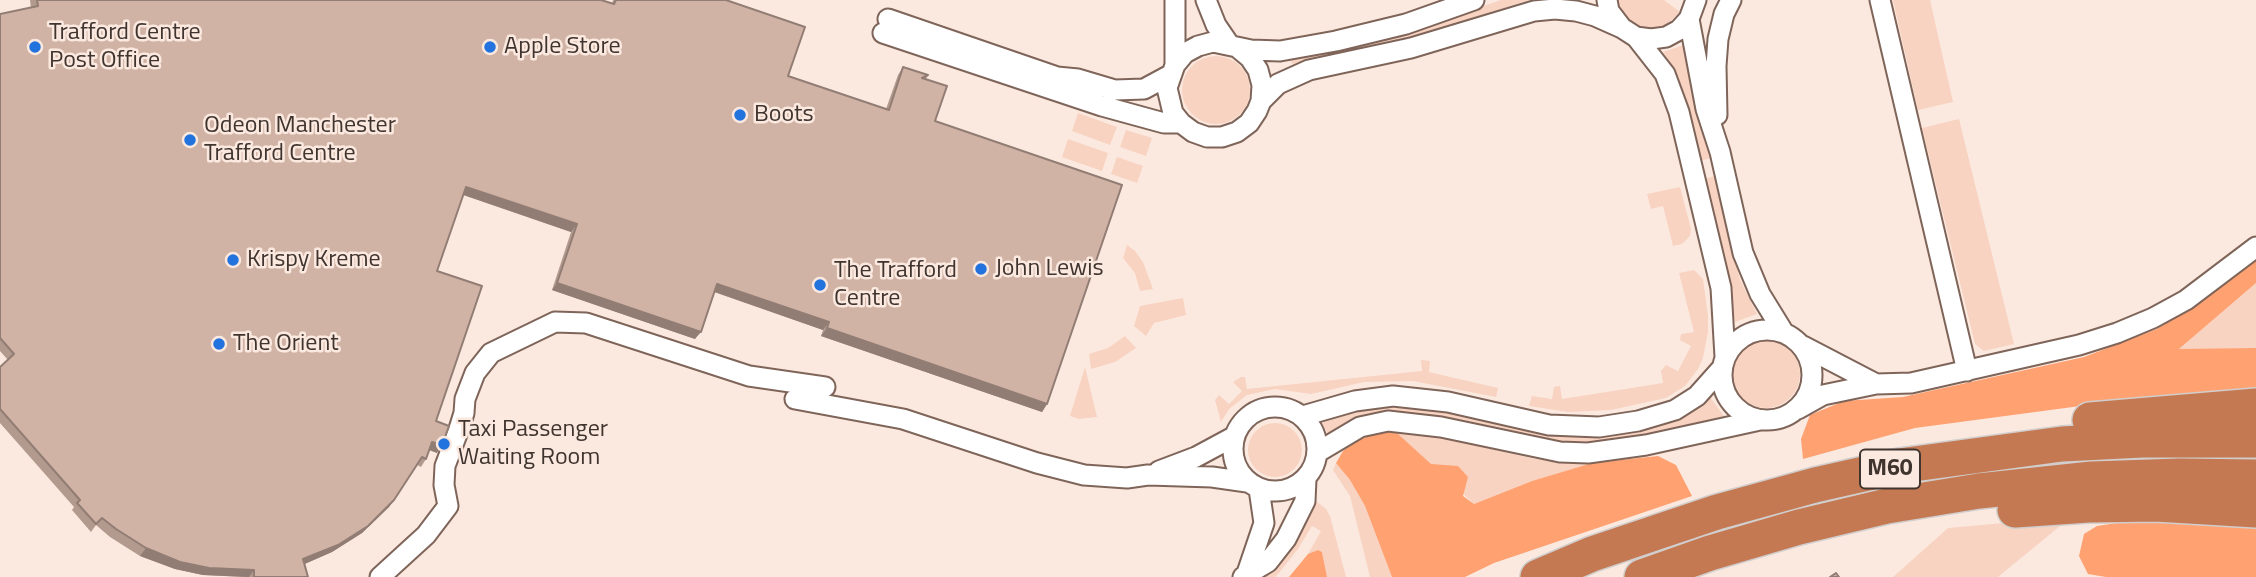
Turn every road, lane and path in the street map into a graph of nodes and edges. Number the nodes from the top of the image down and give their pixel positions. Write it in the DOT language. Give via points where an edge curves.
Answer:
graph roads {
  1 [pos="1175,0"];
  2 [pos="1206,0"];
  3 [pos="1474,0"];
  4 [pos="1607,0"];
  5 [pos="1696,0"];
  6 [pos="1731,0"];
  7 [pos="1880,0"];
  8 [pos="1689,19"];
  9 [pos="1629,32"];
  10 [pos="1233,46"];
  11 [pos="1172,70"];
  12 [pos="1261,101"];
  13 [pos="1181,123"];
  14 [pos="1720,152"];
  15 [pos="2256,247"];
  16 [pos="1784,333"];
  17 [pos="1802,346"];
  18 [pos="1724,362"];
  19 [pos="1967,371"];
  20 [pos="1876,384"];
  21 [pos="825,387"];
  22 [pos="795,398"];
  23 [pos="2256,406"];
  24 [pos="1798,409"];
  25 [pos="1303,416"];
  26 [pos="1760,420"];
  27 [pos="1235,436"];
  28 [pos="2256,440"];
  29 [pos="1318,452"];
  30 [pos="1148,475"];
  31 [pos="2256,477"];
  32 [pos="1306,479"];
  33 [pos="1253,485"];
  34 [pos="1815,485"];
  35 [pos="2256,510"];
  36 [pos="1710,553"];
  37 [pos="1245,575"];
  38 [pos="380,577"];
  39 [pos="1538,577"];
  40 [pos="1642,577"];
  1 -- 11 [label="street"];
  2 -- 10 [label="street" via="1216,25"];
  3 -- 10 [label="street" via="1406,24 1335,41 1280,51"];
  4 -- 9 [label="street" via="1609,11"];
  5 -- 8 [label="street"];
  6 -- 14 [label="street" via="1718,39 1716,66"];
  7 -- 19 [label="street"];
  8 -- 9 [label="street" via="1665,37 1651,39"];
  8 -- 14 [label="street" via="1706,109"];
  9 -- 12 [label="street" via="1576,11 1534,11 1411,48 1309,70 1278,84"];
  9 -- 18 [label="street" via="1665,74 1679,113 1721,288"];
  10 -- 11 [label="street" via="1213,42 1198,46 1185,53"];
  10 -- 12 [label="street" via="1250,58 1258,71"];
  11 -- 13 [label="street" via="1168,101"];
  11 -- 13 [label="street" via="1144,89 1115,90 885,26 1102,106 1164,123"];
  12 -- 13 [label="street" via="1249,123 1222,137 1207,137"];
  14 -- 16 [label="street" via="1750,274"];
  15 -- 19 [label="street" via="2186,300 2153,318 2079,345"];
  16 -- 17 [label="street"];
  16 -- 18 [label="street" via="1757,330 1738,340"];
  17 -- 20 [label="street"];
  17 -- 24 [label="street" via="1813,372 1807,398"];
  18 -- 25 [label="street" via="1703,391 1675,410 1600,427 1549,425 1448,402 1393,396"];
  18 -- 26 [label="street" via="1722,382 1730,402 1746,416"];
  19 -- 20 [label="street" via="1911,383"];
  20 -- 24 [label="street" via="1823,395"];
  21 -- 38 [label="street" via="748,376 586,323 555,323 491,353 475,373 445,466 448,506 426,535"];
  22 -- 30 [label="street" via="903,419 1075,473 1118,478"];
  23 -- 34 [label="highway, M60" via="2006,432 1949,444"];
  24 -- 26 [label="street" via="1773,421"];
  25 -- 27 [label="street" via="1277,406 1264,408 1251,414"];
  25 -- 29 [label="street" via="1317,438"];
  26 -- 29 [label="street" via="1588,453 1560,452 1415,423 1375,422 1350,431"];
  27 -- 30 [label="street"];
  27 -- 33 [label="street" via="1234,460"];
  28 -- 34 [label="highway, M60" via="2063,444 1899,467"];
  29 -- 32 [label="street"];
  30 -- 33 [label="street" via="1212,477"];
  31 -- 36 [label="highway, M60" via="2092,479 1979,491 1887,506"];
  32 -- 33 [label="street" via="1284,491"];
  32 -- 37 [label="street" via="1305,501 1286,539 1268,562"];
  33 -- 37 [label="street" via="1264,523"];
  34 -- 39 [label="highway, M60" via="1717,512"];
  35 -- 36 [label="highway, M60" via="2156,504 2024,509 1904,522 1780,546"];
  36 -- 40 [label="highway, M60"];
}
